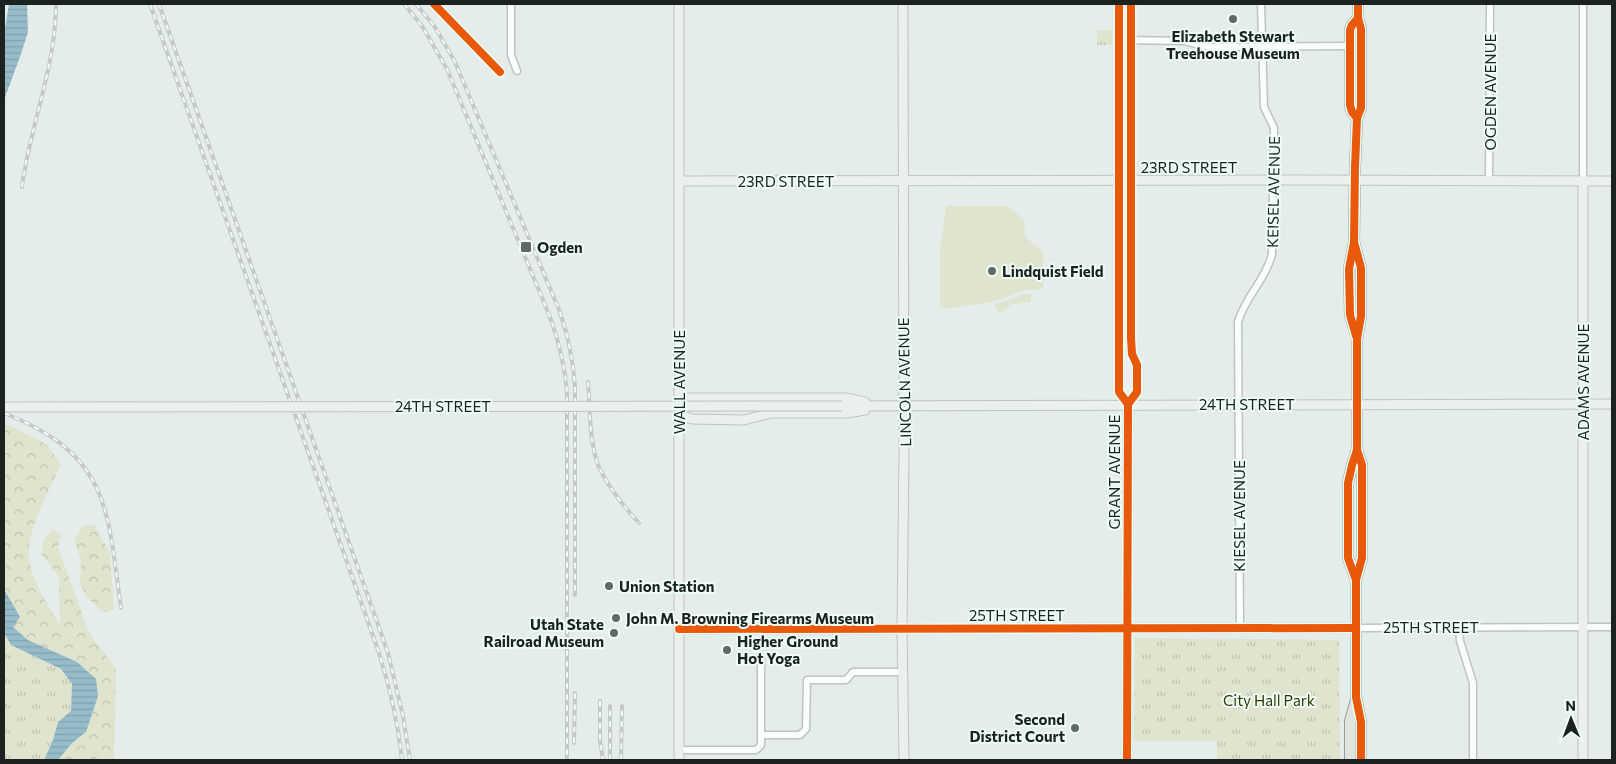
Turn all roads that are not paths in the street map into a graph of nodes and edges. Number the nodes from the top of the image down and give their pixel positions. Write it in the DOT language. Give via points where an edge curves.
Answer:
graph roads {
  1 [pos="511,4"];
  2 [pos="679,4"];
  3 [pos="903,4"];
  4 [pos="1126,4"];
  5 [pos="1261,4"];
  6 [pos="1358,4"];
  7 [pos="1490,4"];
  8 [pos="1583,4"];
  9 [pos="1358,18"];
  10 [pos="1126,40"];
  11 [pos="1350,46"];
  12 [pos="1261,48"];
  13 [pos="516,71"];
  14 [pos="1357,118"];
  15 [pos="1126,180"];
  16 [pos="1273,180"];
  17 [pos="1355,180"];
  18 [pos="1490,180"];
  19 [pos="679,181"];
  20 [pos="904,181"];
  21 [pos="1583,181"];
  22 [pos="1612,181"];
  23 [pos="679,398"];
  24 [pos="1128,404"];
  25 [pos="1357,404"];
  26 [pos="1584,404"];
  27 [pos="1612,404"];
  28 [pos="1238,405"];
  29 [pos="882,406"];
  30 [pos="903,406"];
  31 [pos="4,407"];
  32 [pos="678,416"];
  33 [pos="1459,627"];
  34 [pos="1582,627"];
  35 [pos="1612,627"];
  36 [pos="902,628"];
  37 [pos="1127,628"];
  38 [pos="1240,628"];
  39 [pos="1355,628"];
  40 [pos="680,629"];
  41 [pos="761,659"];
  42 [pos="903,672"];
  43 [pos="1356,702"];
  44 [pos="761,735"];
  45 [pos="679,750"];
  46 [pos="680,760"];
  47 [pos="904,760"];
  48 [pos="1127,760"];
  49 [pos="1350,760"];
  50 [pos="1361,760"];
  51 [pos="1473,760"];
  52 [pos="1583,760"];
  1 -- 13 [label="street" via="511,55"];
  2 -- 19 [label="street, WALL AVENUE"];
  3 -- 20 [label="street, LINCOLN AVENUE"];
  4 -- 10 [label="street, GRANT AVENUE"];
  5 -- 12 [label="street, KEISEL AVENUE"];
  6 -- 9 [label="main road"];
  7 -- 18 [label="street, OGDEN AVENUE"];
  8 -- 21 [label="street, ADAMS AVENUE"];
  9 -- 11 [label="main road" via="1351,27"];
  9 -- 14 [label="main road" via="1361,29 1361,108"];
  10 -- 12 [label="street" via="1180,40 1208,47"];
  10 -- 15 [label="street, GRANT AVENUE"];
  11 -- 12 [label="street"];
  11 -- 14 [label="main road" via="1350,105"];
  12 -- 16 [label="street, KEISEL AVENUE" via="1264,106 1274,128"];
  14 -- 17 [label="main road"];
  15 -- 16 [label="street, 23RD STREET"];
  15 -- 20 [label="street, 23RD STREET"];
  15 -- 24 [label="street, GRANT AVENUE"];
  16 -- 17 [label="street, 23RD STREET"];
  16 -- 28 [label="street, KEISEL AVENUE" via="1271,260 1242,309 1238,322"];
  17 -- 18 [label="street, 23RD STREET"];
  17 -- 25 [label="main road" via="1354,242 1349,269 1350,315 1358,339"];
  18 -- 21 [label="street, 23RD STREET"];
  19 -- 20 [label="street, 23RD STREET"];
  19 -- 23 [label="street, WALL AVENUE"];
  20 -- 30 [label="street, LINCOLN AVENUE"];
  21 -- 22 [label="street, 23RD STREET"];
  21 -- 26 [label="street, ADAMS AVENUE"];
  23 -- 29 [label="street, 24TH STREET" via="847,398"];
  23 -- 32 [label="street, WALL AVENUE"];
  24 -- 28 [label="street, 24TH STREET"];
  24 -- 30 [label="street, 24TH STREET"];
  24 -- 37 [label="street, GRANT AVENUE"];
  25 -- 26 [label="street, 24TH STREET"];
  25 -- 28 [label="street, 24TH STREET"];
  25 -- 39 [label="main road" via="1357,450 1362,465 1362,558 1356,580"];
  26 -- 27 [label="street, 24TH STREET"];
  26 -- 34 [label="street, ADAMS AVENUE"];
  28 -- 38 [label="street, KIESEL AVENUE"];
  29 -- 30 [label="street, 24TH STREET"];
  29 -- 31 [label="street, 24TH STREET, bridge"];
  29 -- 32 [label="street, 24TH STREET" via="847,413 771,414 744,420"];
  30 -- 36 [label="street, LINCOLN AVENUE"];
  32 -- 40 [label="street, WALL AVENUE"];
  33 -- 34 [label="street, 25TH STREET"];
  33 -- 39 [label="street, 25TH STREET"];
  33 -- 51 [label="street" via="1460,643 1473,683"];
  34 -- 35 [label="street, 25TH STREET"];
  34 -- 52 [label="street, ADAMS AVENUE"];
  36 -- 37 [label="street, 25TH STREET"];
  36 -- 40 [label="street, 25TH STREET"];
  36 -- 42 [label="street, LINCOLN AVENUE"];
  37 -- 38 [label="street, 25TH STREET"];
  37 -- 48 [label="street, GRANT AVENUE"];
  38 -- 39 [label="street, 25TH STREET"];
  39 -- 43 [label="main road"];
  40 -- 45 [label="street, WALL AVENUE"];
  41 -- 44 [label="street"];
  42 -- 44 [label="street" via="853,672 846,680 807,680 804,733"];
  42 -- 47 [label="street, LINCOLN AVENUE"];
  43 -- 49 [label="main road" via="1350,721"];
  43 -- 50 [label="main road" via="1361,722"];
  44 -- 45 [label="street" via="761,745 756,750"];
  45 -- 46 [label="street, WALL AVENUE"];
}
